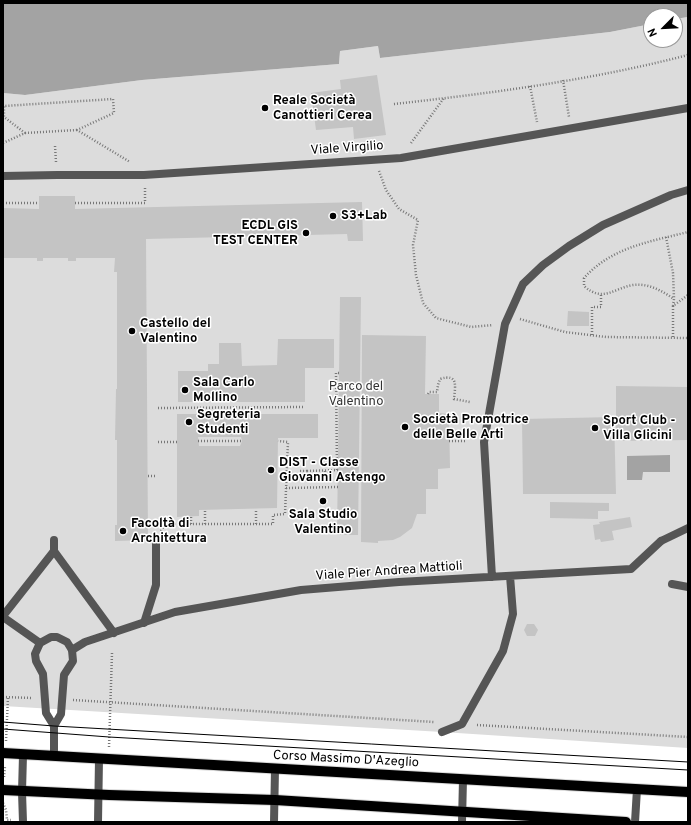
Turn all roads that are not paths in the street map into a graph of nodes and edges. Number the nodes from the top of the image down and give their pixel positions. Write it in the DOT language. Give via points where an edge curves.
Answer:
graph roads {
  1 [pos="688,108"];
  2 [pos="3,176"];
  3 [pos="688,190"];
  4 [pos="688,528"];
  5 [pos="54,540"];
  6 [pos="156,540"];
  7 [pos="54,551"];
  8 [pos="510,576"];
  9 [pos="492,577"];
  10 [pos="672,584"];
  11 [pos="688,587"];
  12 [pos="3,617"];
  13 [pos="144,623"];
  14 [pos="112,633"];
  15 [pos="40,643"];
  16 [pos="72,650"];
  17 [pos="54,726"];
  18 [pos="442,732"];
  19 [pos="3,753"];
  20 [pos="23,755"];
  21 [pos="54,756"];
  22 [pos="99,759"];
  23 [pos="275,769"];
  24 [pos="463,779"];
  25 [pos="637,789"];
  26 [pos="3,790"];
  27 [pos="22,792"];
  28 [pos="688,792"];
  29 [pos="98,795"];
  30 [pos="275,800"];
  31 [pos="462,817"];
  32 [pos="23,822"];
  33 [pos="98,822"];
  34 [pos="274,822"];
  35 [pos="626,822"];
  36 [pos="635,822"];
  1 -- 2 [label="street, Viale Virgilio" via="401,158 144,175"];
  3 -- 9 [label="street" via="670,195 603,225 543,265 523,284 505,324 484,442"];
  4 -- 8 [label="street, Viale Pier Andrea Mattioli" via="661,541 631,569"];
  5 -- 7 [label="street"];
  6 -- 13 [label="street" via="156,585"];
  7 -- 12 [label="street"];
  7 -- 14 [label="street"];
  8 -- 9 [label="street, Viale Pier Andrea Mattioli"];
  8 -- 18 [label="street" via="513,614 503,651 462,724"];
  9 -- 13 [label="street, Viale Pier Andrea Mattioli" via="301,590 176,612"];
  10 -- 11 [label="street"];
  12 -- 15 [label="street"];
  13 -- 14 [label="street, Viale Pier Andrea Mattioli"];
  14 -- 16 [label="street, Viale Pier Andrea Mattioli" via="85,642"];
  15 -- 16 [label="street" via="57,637 67,642"];
  15 -- 17 [label="street" via="36,661 44,674 46,713"];
  16 -- 17 [label="street" via="73,660 64,676 61,714"];
  17 -- 21 [label="street"];
  19 -- 20 [label="main road, Corso Massimo D'Azeglio"];
  20 -- 21 [label="main road, Corso Massimo D'Azeglio"];
  20 -- 27 [label="street"];
  21 -- 22 [label="main road, Corso Massimo D'Azeglio"];
  22 -- 23 [label="main road, Corso Massimo D'Azeglio"];
  22 -- 29 [label="street"];
  23 -- 24 [label="main road, Corso Massimo D'Azeglio"];
  23 -- 30 [label="street"];
  24 -- 25 [label="main road, Corso Massimo D'Azeglio"];
  24 -- 31 [label="street"];
  25 -- 28 [label="main road, Corso Massimo D'Azeglio"];
  25 -- 36 [label="street"];
  26 -- 27 [label="main road"];
  27 -- 29 [label="main road"];
  27 -- 32 [label="street"];
  29 -- 30 [label="main road"];
  29 -- 33 [label="street"];
  30 -- 31 [label="main road"];
  30 -- 34 [label="street"];
  31 -- 35 [label="main road"];
}
